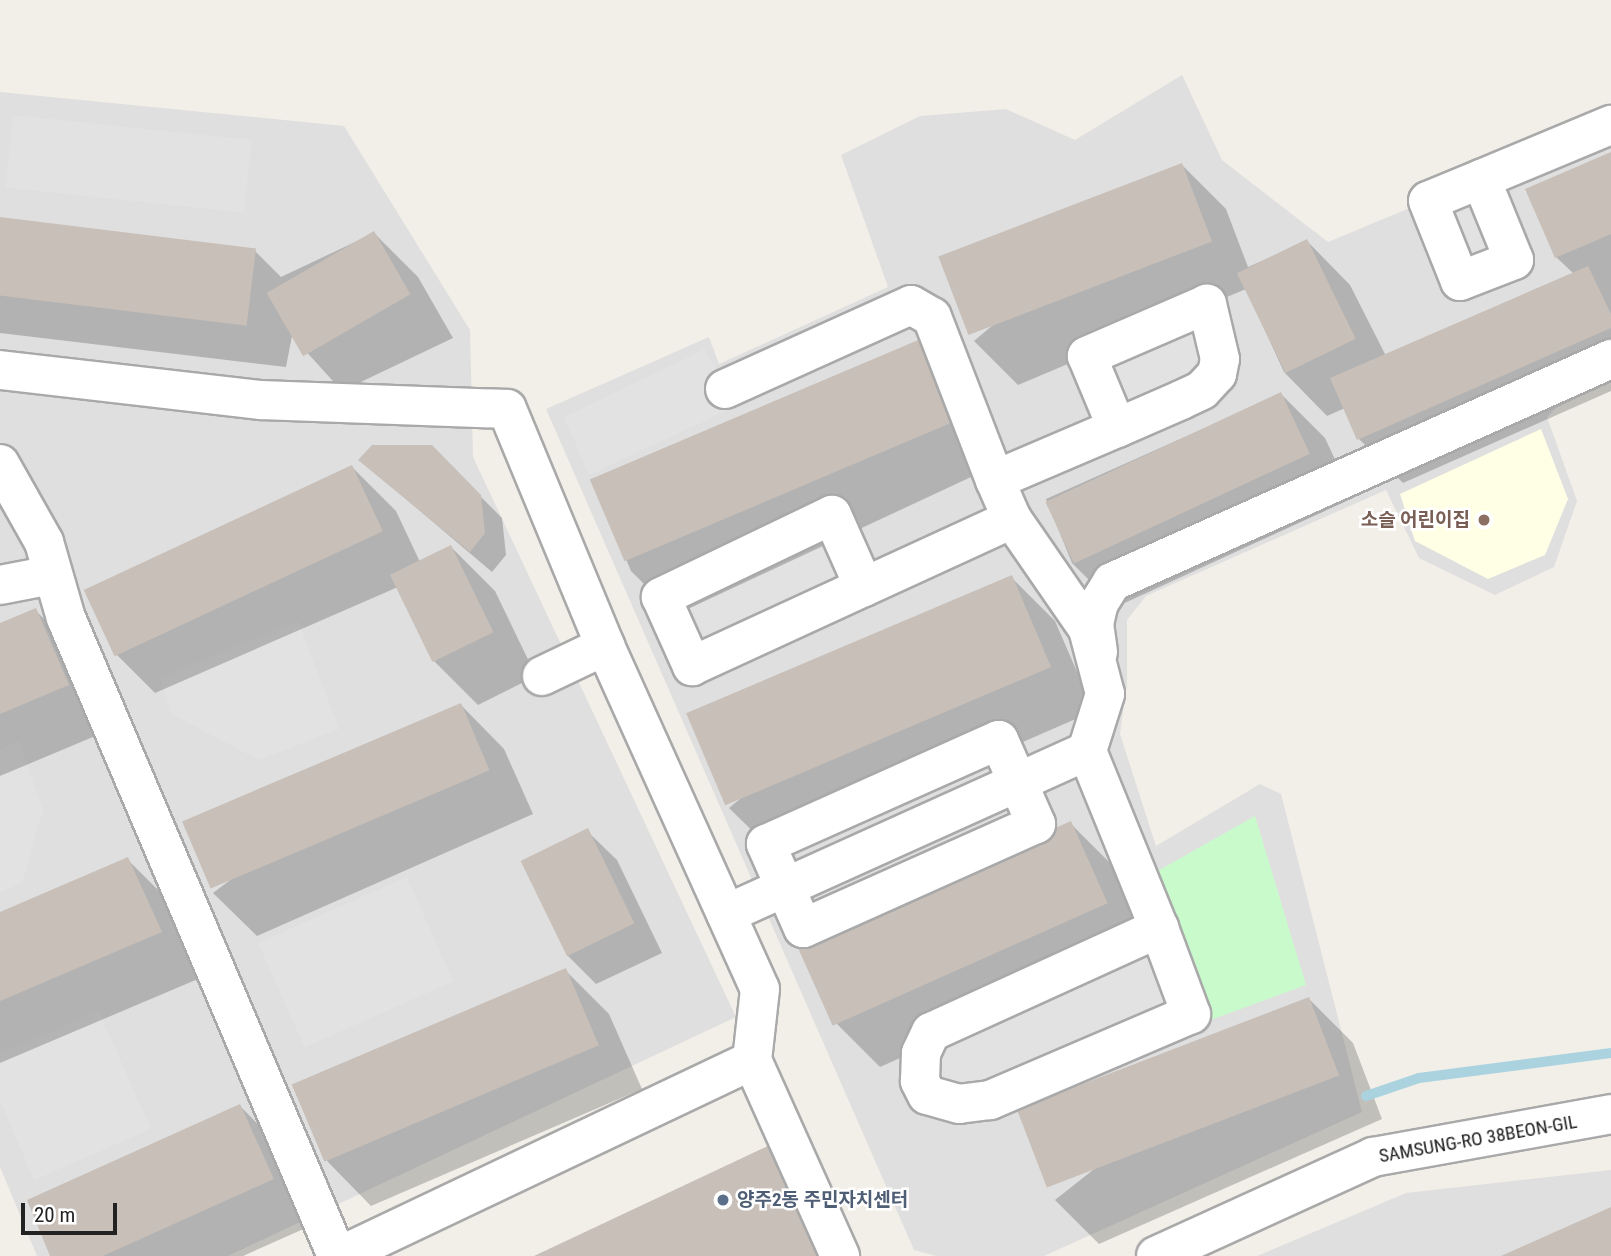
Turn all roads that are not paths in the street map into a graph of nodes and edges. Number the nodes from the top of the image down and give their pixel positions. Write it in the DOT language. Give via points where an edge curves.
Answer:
graph roads {
  1 [pos="1611,125"];
  2 [pos="1481,178"];
  3 [pos="1611,359"];
  4 [pos="0,369"];
  5 [pos="725,389"];
  6 [pos="1116,428"];
  7 [pos="0,464"];
  8 [pos="995,480"];
  9 [pos="1012,519"];
  10 [pos="52,575"];
  11 [pos="0,585"];
  12 [pos="864,587"];
  13 [pos="605,646"];
  14 [pos="1099,664"];
  15 [pos="542,676"];
  16 [pos="1087,751"];
  17 [pos="726,914"];
  18 [pos="1160,928"];
  19 [pos="752,1060"];
  20 [pos="1611,1114"];
  21 [pos="1205,1246"];
  22 [pos="339,1256"];
  23 [pos="839,1256"];
  24 [pos="1156,1256"];
  1 -- 2 [label="street" via="1481,179 1514,260 1460,281 1428,201"];
  3 -- 14 [label="street" via="1112,582 1099,603 1094,624"];
  4 -- 13 [label="street" via="220,397 507,409"];
  5 -- 8 [label="street" via="911,305 932,317"];
  6 -- 8 [label="street"];
  7 -- 10 [label="street" via="44,542"];
  8 -- 9 [label="street"];
  9 -- 12 [label="street"];
  9 -- 14 [label="street" via="1088,629"];
  10 -- 11 [label="street"];
  10 -- 22 [label="street" via="167,863"];
  12 -- 12 [label="street" via="692,666 661,597 832,515"];
  13 -- 15 [label="street"];
  13 -- 17 [label="street"];
  14 -- 16 [label="street" via="1105,694"];
  16 -- 17 [label="street"];
  16 -- 18 [label="street"];
  17 -- 19 [label="street" via="760,989"];
  18 -- 18 [label="street" via="1191,1014 990,1100 959,1104 927,1095 919,1081 921,1054 931,1032"];
  19 -- 22 [label="street"];
  19 -- 23 [label="street"];
  20 -- 21 [label="street, SAMSUNG-RO 38BEON-GIL" via="1373,1157"];
  21 -- 24 [label="street, SAMSUNG-RO 38BEON-GIL"];
}
